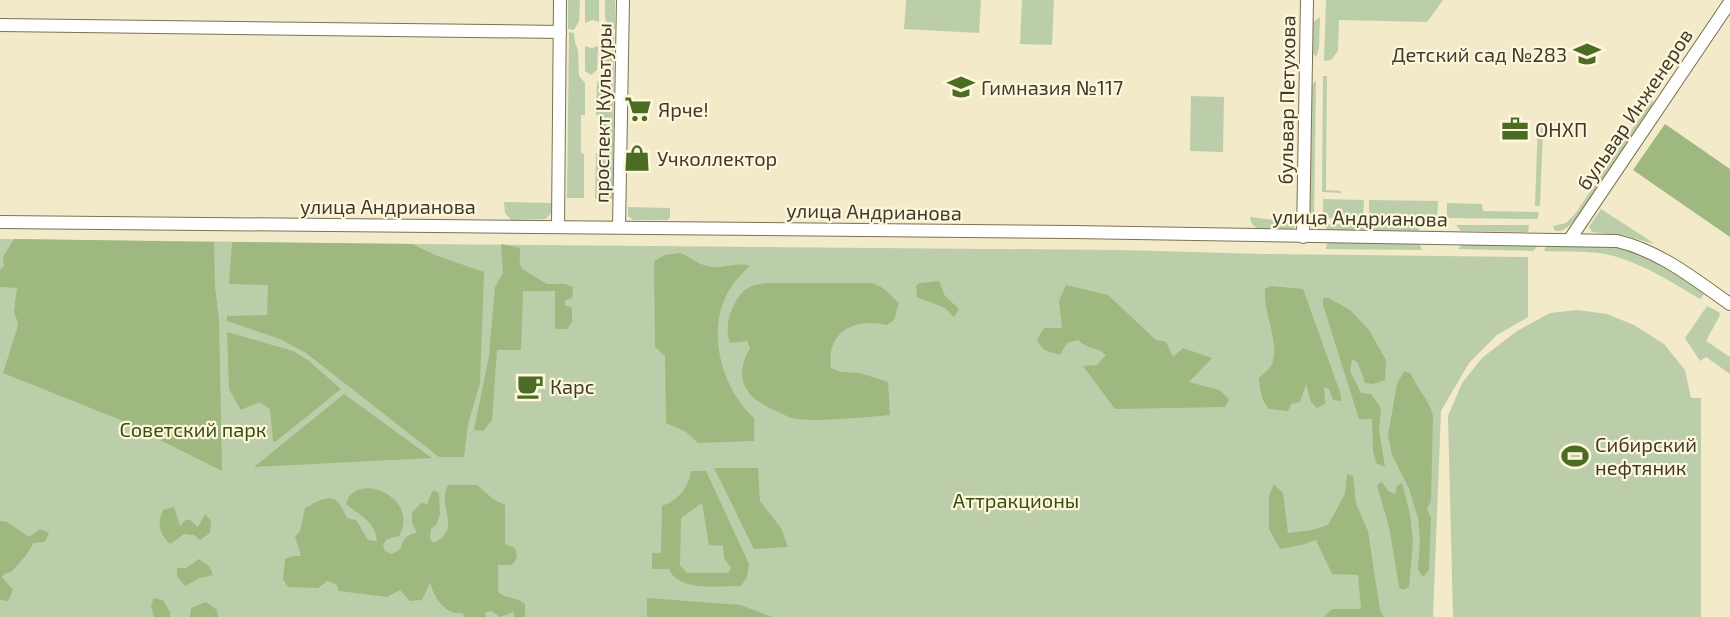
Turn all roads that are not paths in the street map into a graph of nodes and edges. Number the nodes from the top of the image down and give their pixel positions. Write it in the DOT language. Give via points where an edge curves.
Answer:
graph roads {
  1 [pos="560,0"];
  2 [pos="623,0"];
  3 [pos="1307,0"];
  4 [pos="1730,2"];
  5 [pos="0,25"];
  6 [pos="560,32"];
  7 [pos="0,222"];
  8 [pos="558,226"];
  9 [pos="619,227"];
  10 [pos="1303,237"];
  11 [pos="1570,238"];
  12 [pos="1730,304"];
  1 -- 6 [label="street"];
  2 -- 9 [label="street, проспект Культуры"];
  3 -- 10 [label="street, бульвар Петухова"];
  4 -- 11 [label="street, бульвар Инженеров"];
  5 -- 6 [label="street"];
  6 -- 8 [label="street"];
  7 -- 8 [label="street, улица Андрианова"];
  8 -- 9 [label="street, улица Андрианова"];
  9 -- 10 [label="street, улица Андрианова"];
  10 -- 11 [label="street, улица Андрианова"];
  11 -- 12 [label="street, улица Андрианова" via="1637,245"];
}
